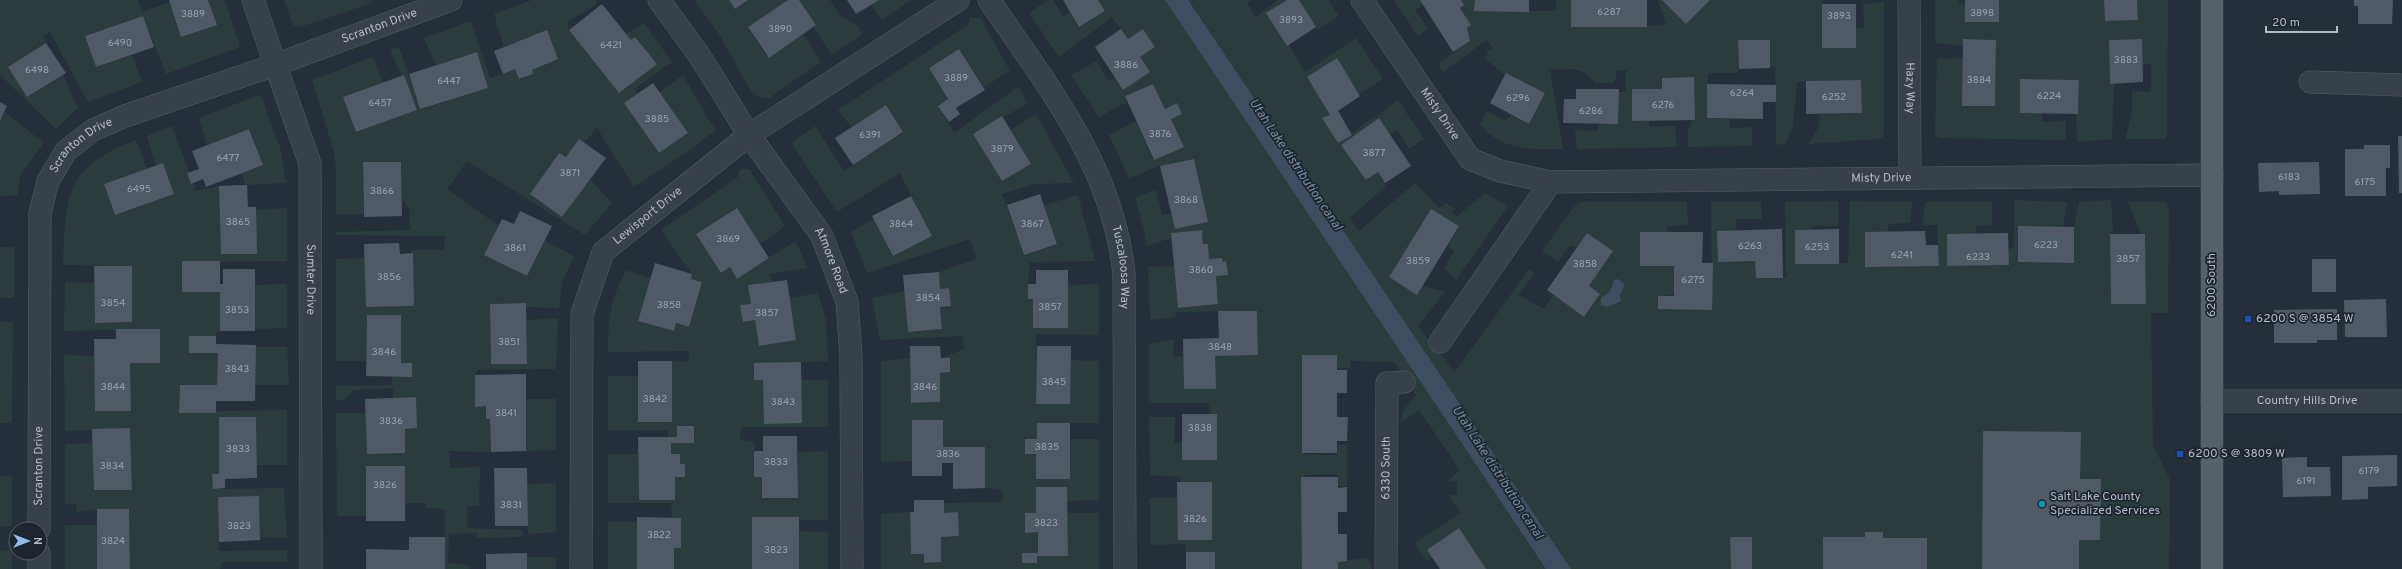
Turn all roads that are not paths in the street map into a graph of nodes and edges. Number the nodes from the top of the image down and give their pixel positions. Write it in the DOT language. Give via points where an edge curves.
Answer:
graph roads {
  1 [pos="253,0"];
  2 [pos="451,0"];
  3 [pos="659,0"];
  4 [pos="958,0"];
  5 [pos="989,0"];
  6 [pos="1362,0"];
  7 [pos="1909,0"];
  8 [pos="2212,0"];
  9 [pos="275,65"];
  10 [pos="2310,82"];
  11 [pos="2402,85"];
  12 [pos="749,135"];
  13 [pos="2212,175"];
  14 [pos="1910,177"];
  15 [pos="1551,182"];
  16 [pos="1440,342"];
  17 [pos="1404,382"];
  18 [pos="2212,401"];
  19 [pos="2402,401"];
  20 [pos="39,521"];
  21 [pos="311,569"];
  22 [pos="581,569"];
  23 [pos="852,569"];
  24 [pos="1125,569"];
  25 [pos="1386,569"];
  26 [pos="2212,569"];
  1 -- 9 [label="street, Sumter Drive"];
  2 -- 9 [label="street, Scranton Drive"];
  3 -- 12 [label="street, Atmore Road" via="699,55"];
  4 -- 12 [label="street, Lewisport Drive"];
  5 -- 24 [label="street, Tuscaloosa Way" via="1080,136 1108,199 1117,232 1124,274"];
  6 -- 15 [label="street, Misty Drive" via="1470,159 1500,171"];
  7 -- 14 [label="street, Hazy Way"];
  8 -- 13 [label="main road, 6200 South"];
  9 -- 20 [label="street, Scranton Drive" via="125,116 93,130 66,151 48,181 40,213"];
  9 -- 21 [label="street, Sumter Drive" via="310,164"];
  10 -- 11 [label="street"];
  12 -- 22 [label="street, Lewisport Drive" via="603,252 582,314"];
  12 -- 23 [label="street, Atmore Road" via="822,236 847,302 851,355"];
  13 -- 14 [label="street, Misty Drive"];
  13 -- 18 [label="main road, 6200 South"];
  14 -- 15 [label="street, Misty Drive"];
  15 -- 16 [label="street"];
  17 -- 25 [label="street, 6330 South" via="1387,383"];
  18 -- 19 [label="street, Country Hills Drive"];
  18 -- 26 [label="main road, 6200 South"];
}
